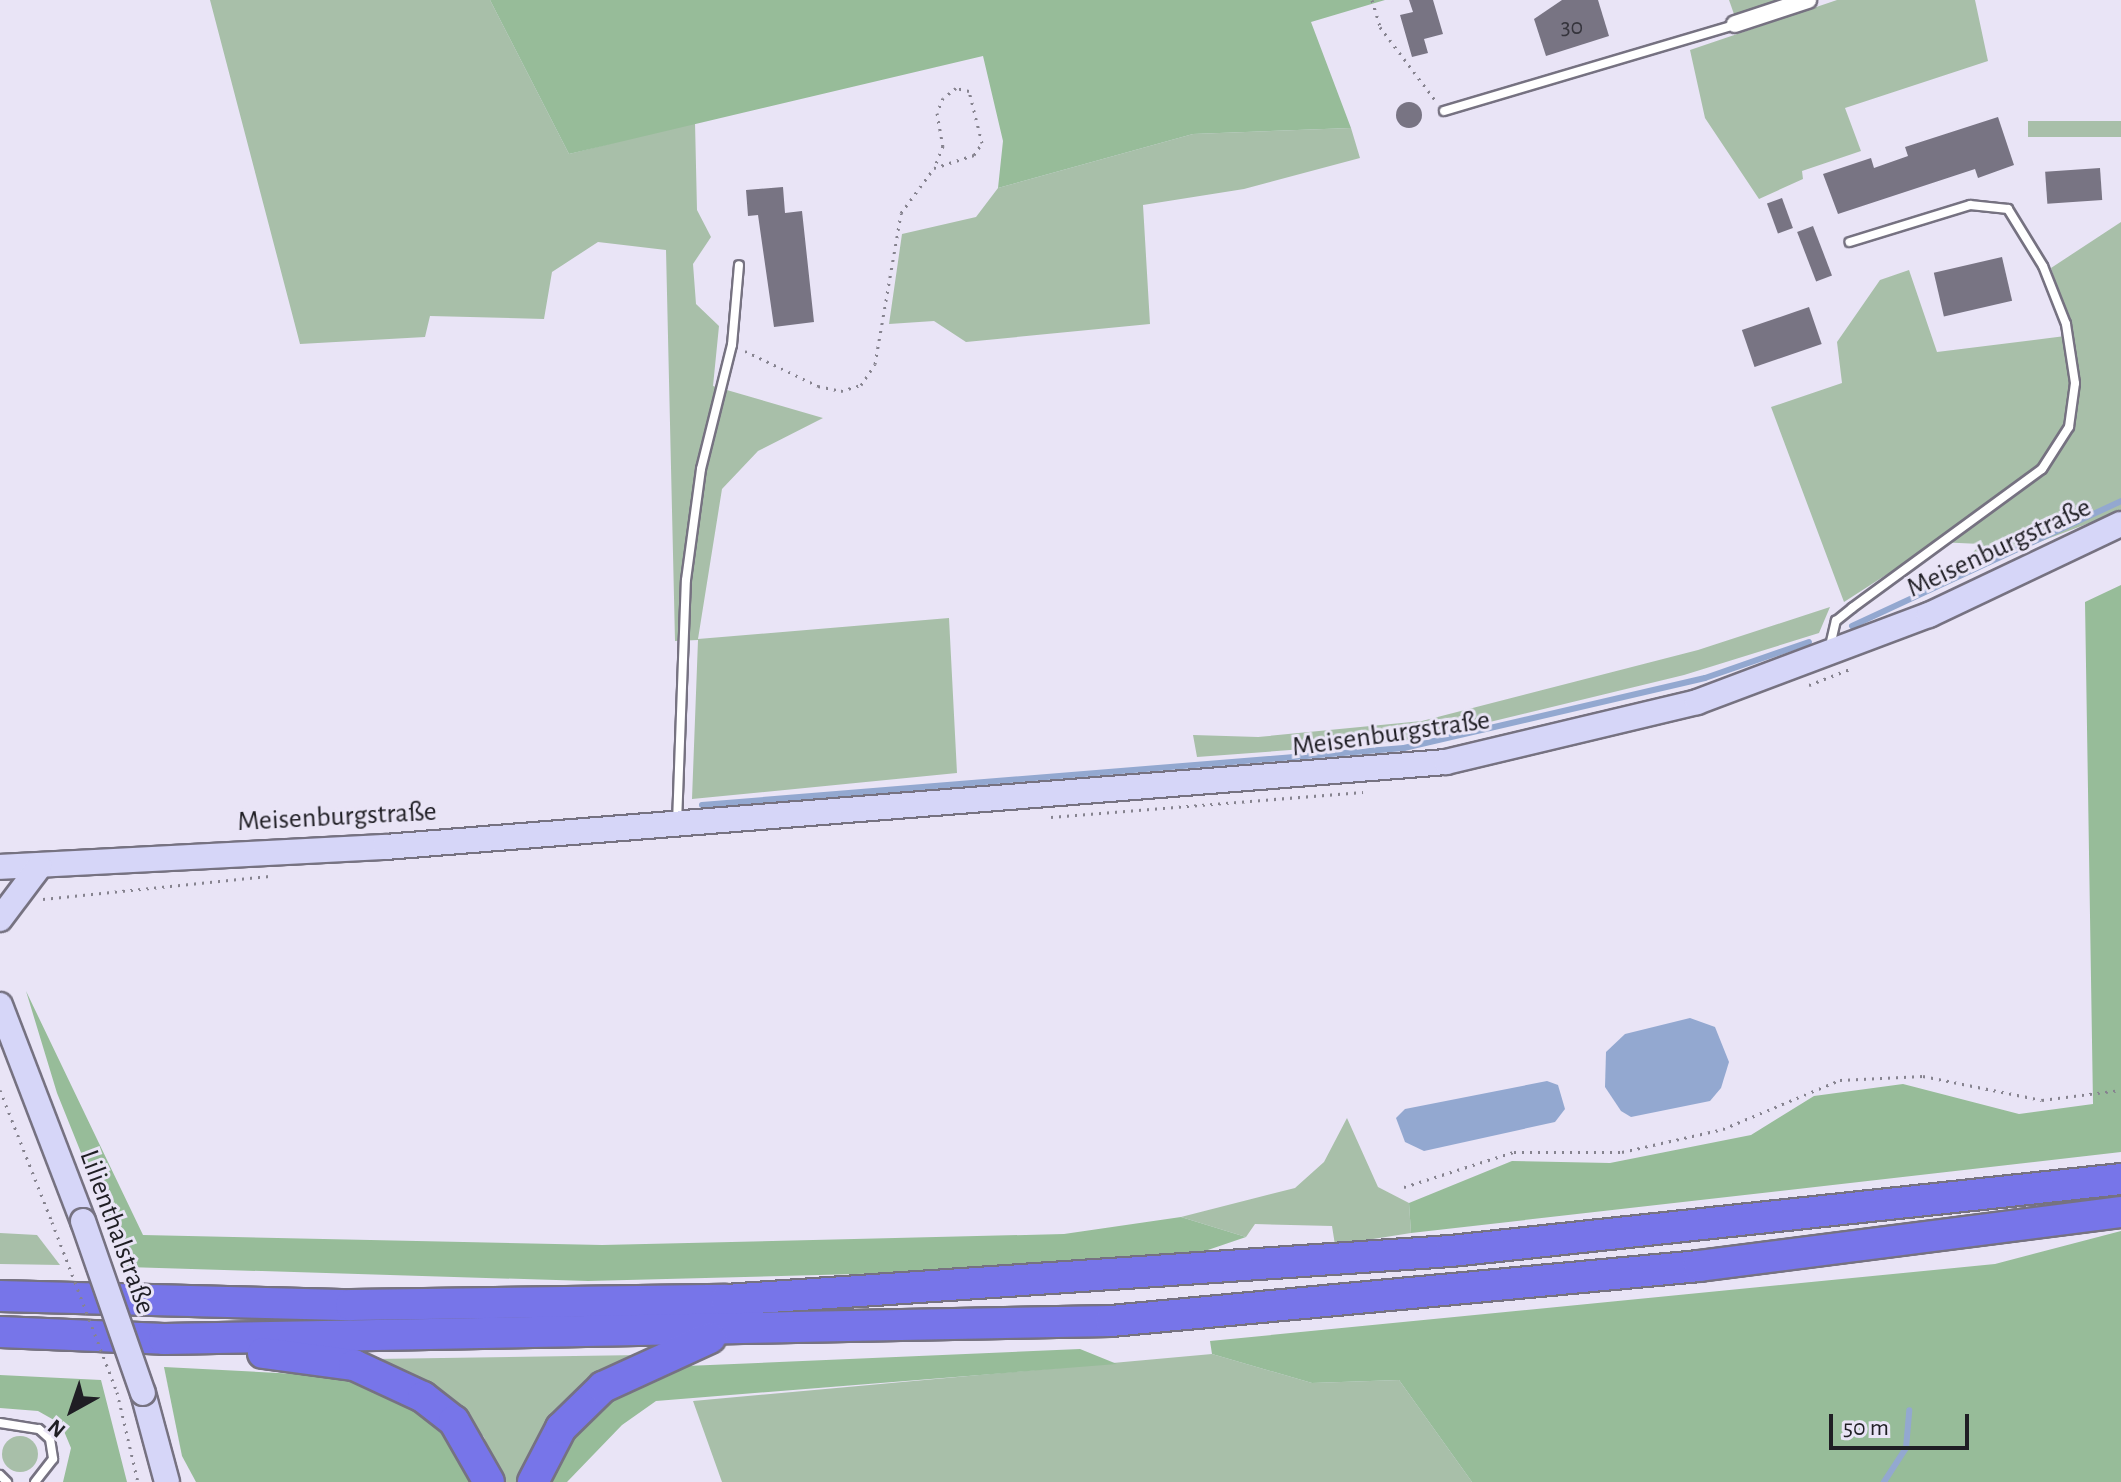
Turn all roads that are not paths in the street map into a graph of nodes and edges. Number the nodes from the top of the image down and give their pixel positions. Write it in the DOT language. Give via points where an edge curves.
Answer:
graph roads {
  1 [pos="1808,0"];
  2 [pos="1735,24"];
  3 [pos="1444,111"];
  4 [pos="1850,242"];
  5 [pos="739,265"];
  6 [pos="2121,524"];
  7 [pos="1828,655"];
  8 [pos="677,823"];
  9 [pos="0,867"];
  10 [pos="39,867"];
  11 [pos="0,919"];
  12 [pos="0,1005"];
  13 [pos="2121,1179"];
  14 [pos="2121,1212"];
  15 [pos="0,1296"];
  16 [pos="726,1331"];
  17 [pos="0,1332"];
  18 [pos="164,1339"];
  19 [pos="0,1423"];
  20 [pos="0,1475"];
  21 [pos="7,1482"];
  22 [pos="35,1482"];
  23 [pos="167,1482"];
  24 [pos="489,1482"];
  25 [pos="533,1482"];
  1 -- 2 [label="street"];
  2 -- 3 [label="lane"];
  4 -- 7 [label="lane" via="1970,205 2008,209 2060,310 2075,383 2069,427 2042,469 1836,621"];
  5 -- 8 [label="lane" via="732,345 701,469 686,580"];
  6 -- 7 [label="main road, Meisenburgstraße"];
  7 -- 8 [label="main road, Meisenburgstraße" via="1697,702 1446,762"];
  8 -- 10 [label="main road, Meisenburgstraße"];
  9 -- 10 [label="main road, Meisenburgstraße"];
  10 -- 11 [label="main road"];
  12 -- 23 [label="main road, Lilienthalstraße, bridge" via="83,1221 143,1393"];
  13 -- 15 [label="highway" via="1451,1251 726,1300 351,1305"];
  14 -- 16 [label="highway" via="1326,1306 1111,1321"];
  16 -- 18 [label="highway"];
  16 -- 25 [label="highway" via="603,1387 561,1428"];
  17 -- 18 [label="highway"];
  18 -- 24 [label="highway" via="354,1365 382,1377 454,1421"];
  19 -- 22 [label="lane" via="39,1429 50,1439 53,1459"];
  20 -- 21 [label="lane"];
}
